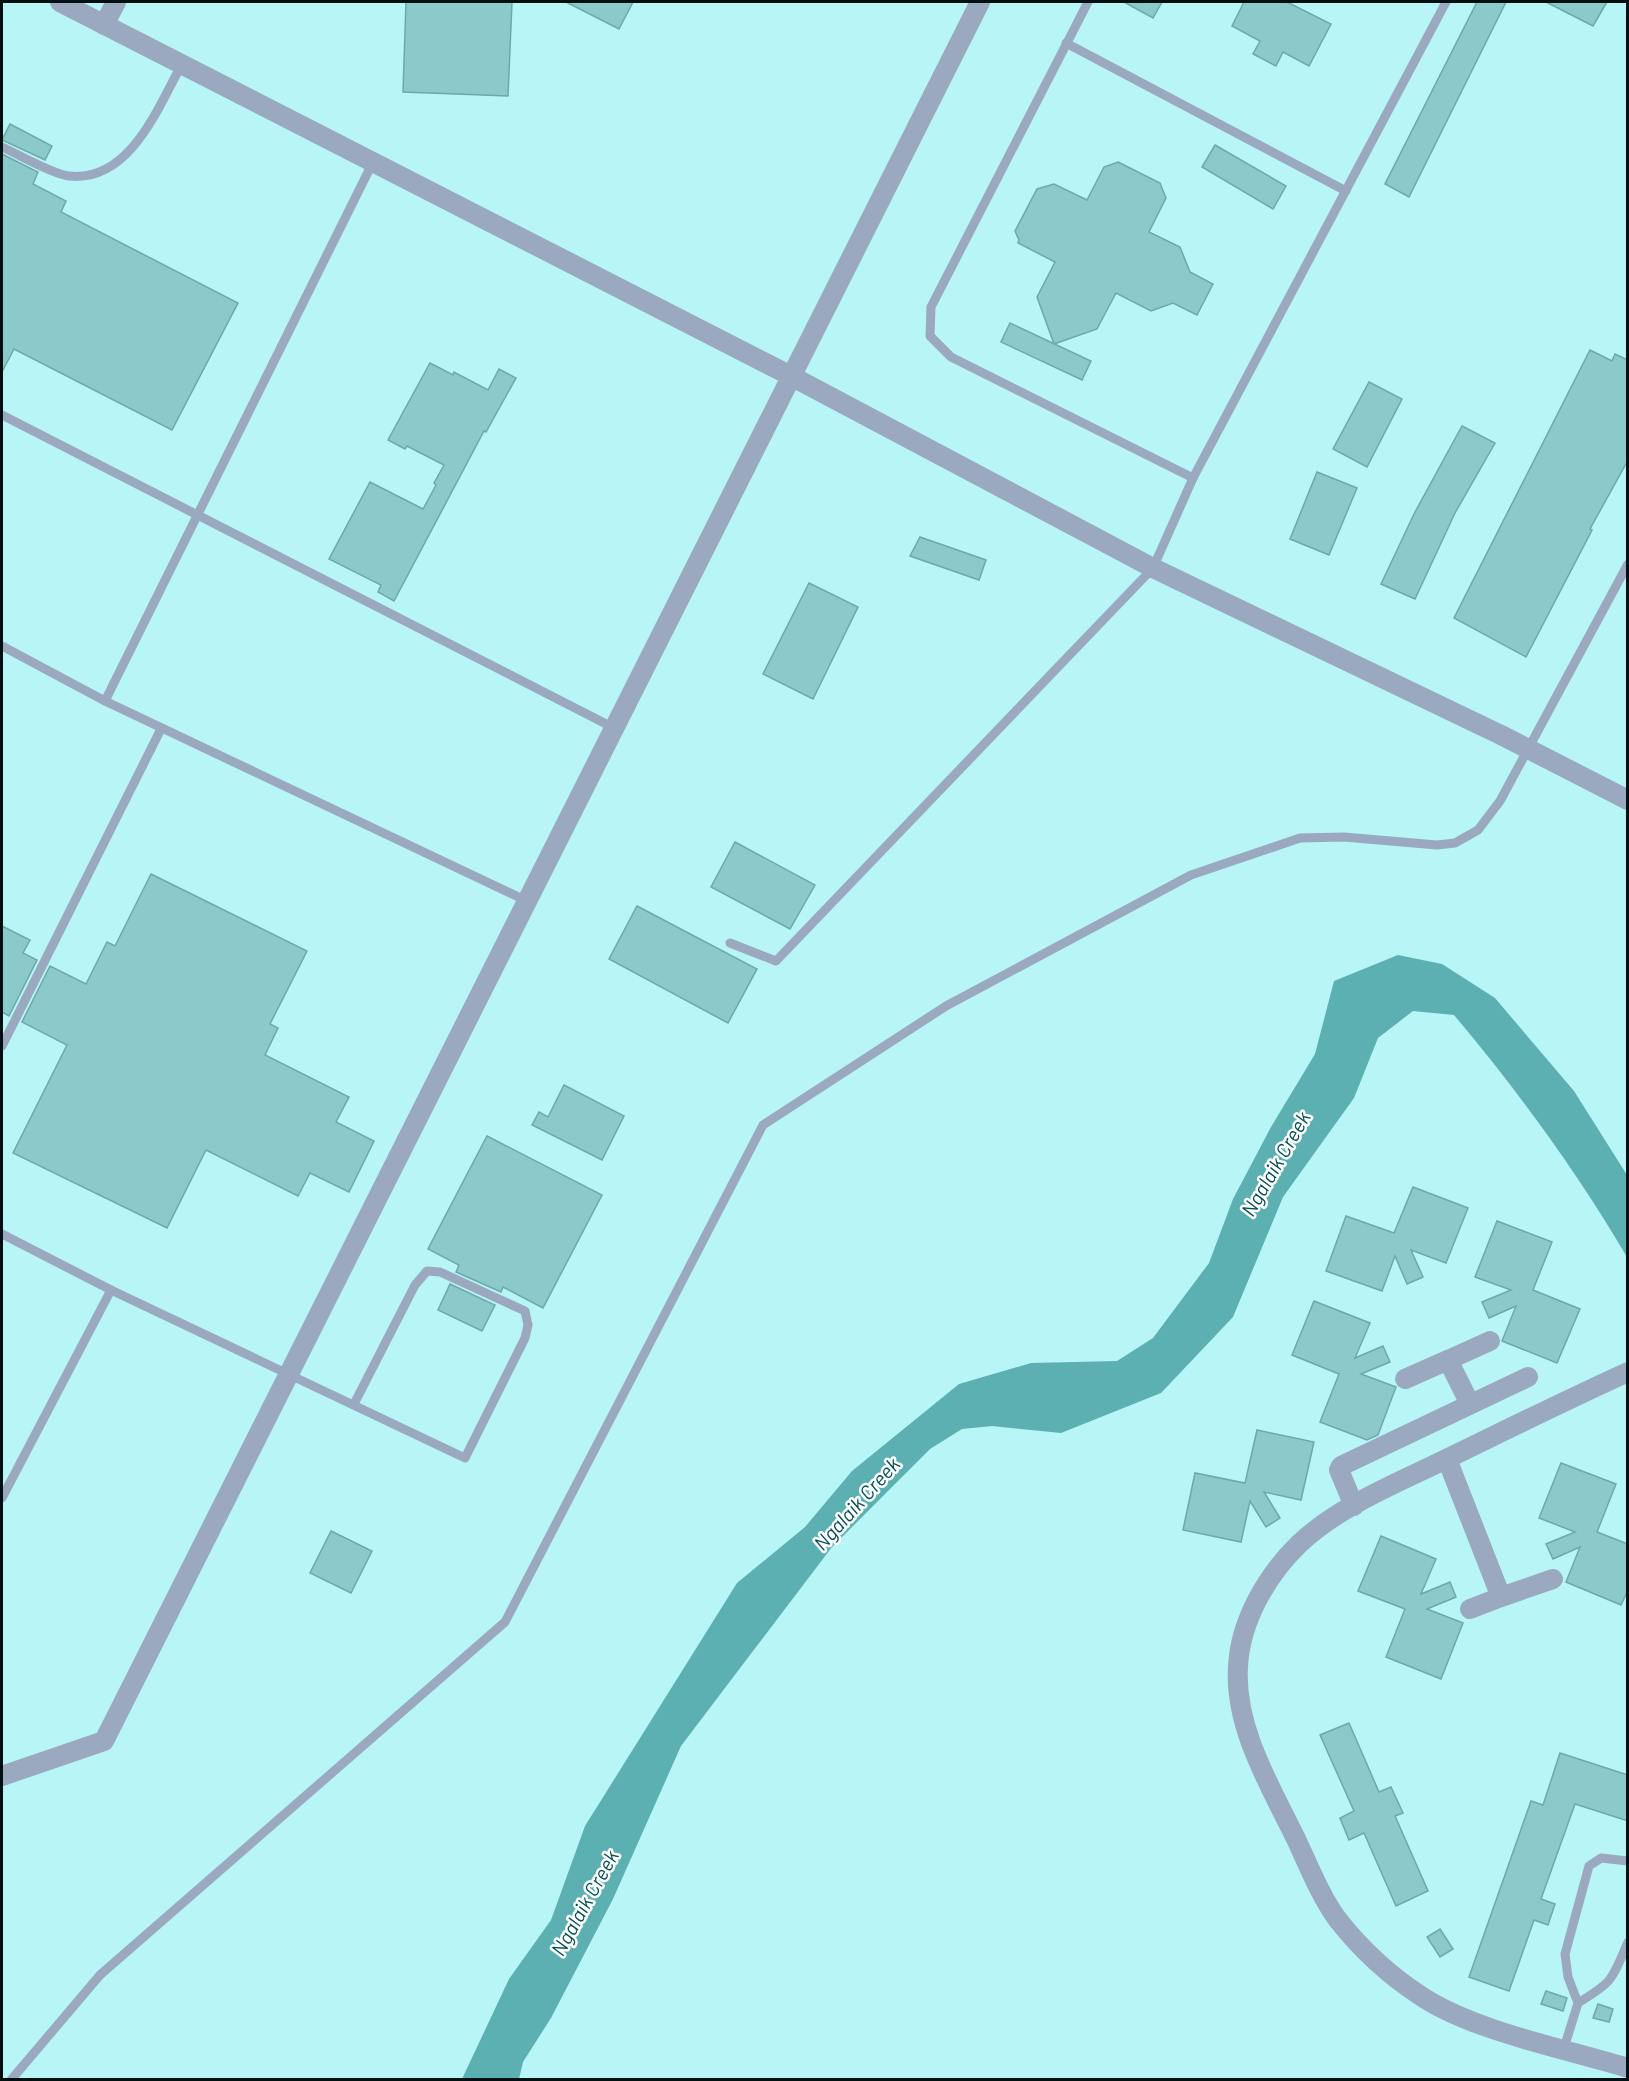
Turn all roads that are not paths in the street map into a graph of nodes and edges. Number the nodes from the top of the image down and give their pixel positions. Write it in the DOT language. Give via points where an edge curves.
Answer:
graph roads {
  1 [pos="116,2"];
  2 [pos="980,2"];
  3 [pos="1088,2"];
  4 [pos="1446,2"];
  5 [pos="66,3"];
  6 [pos="104,25"];
  7 [pos="1066,43"];
  8 [pos="182,64"];
  9 [pos="2,147"];
  10 [pos="373,162"];
  11 [pos="1346,191"];
  12 [pos="791,376"];
  13 [pos="2,416"];
  14 [pos="1193,478"];
  15 [pos="197,516"];
  16 [pos="1628,564"];
  17 [pos="1153,568"];
  18 [pos="2,646"];
  19 [pos="105,701"];
  20 [pos="614,728"];
  21 [pos="161,729"];
  22 [pos="1529,749"];
  23 [pos="1628,800"];
  24 [pos="527,901"];
  25 [pos="730,943"];
  26 [pos="2,1046"];
  27 [pos="2,1234"];
  28 [pos="111,1290"];
  29 [pos="1490,1341"];
  30 [pos="1448,1360"];
  31 [pos="290,1373"];
  32 [pos="1625,1373"];
  33 [pos="1528,1377"];
  34 [pos="1406,1379"];
  35 [pos="354,1404"];
  36 [pos="1470,1404"];
  37 [pos="1447,1459"];
  38 [pos="2,1498"];
  39 [pos="1354,1506"];
  40 [pos="1553,1579"];
  41 [pos="1501,1597"];
  42 [pos="1470,1609"];
  43 [pos="5,1773"];
  44 [pos="1628,1861"];
  45 [pos="1628,1942"];
  46 [pos="1578,2003"];
  47 [pos="1564,2048"];
  48 [pos="1628,2068"];
  49 [pos="11,2079"];
  1 -- 6 [label="street"];
  2 -- 12 [label="street"];
  3 -- 7 [label="lane"];
  4 -- 11 [label="lane"];
  5 -- 6 [label="street"];
  6 -- 8 [label="street"];
  7 -- 11 [label="lane"];
  7 -- 14 [label="lane" via="931,307 930,336 951,357"];
  8 -- 9 [label="lane" via="137,143 113,167 69,176"];
  8 -- 10 [label="street"];
  10 -- 12 [label="street"];
  10 -- 15 [label="lane"];
  11 -- 14 [label="lane"];
  12 -- 17 [label="street"];
  12 -- 20 [label="street"];
  13 -- 15 [label="lane"];
  14 -- 17 [label="lane"];
  15 -- 19 [label="lane"];
  15 -- 20 [label="lane"];
  16 -- 22 [label="lane"];
  17 -- 22 [label="street"];
  17 -- 25 [label="lane" via="776,961"];
  18 -- 19 [label="lane"];
  19 -- 21 [label="lane"];
  20 -- 24 [label="street"];
  21 -- 24 [label="lane"];
  21 -- 26 [label="lane"];
  22 -- 23 [label="street"];
  22 -- 49 [label="lane" via="1500,801 1478,830 1455,843 1300,838 1191,875 946,1006 763,1125 506,1622 100,1975"];
  24 -- 31 [label="street"];
  27 -- 28 [label="lane"];
  28 -- 31 [label="lane"];
  28 -- 38 [label="lane"];
  29 -- 30 [label="street"];
  30 -- 34 [label="street"];
  30 -- 36 [label="street"];
  31 -- 35 [label="lane"];
  31 -- 43 [label="street" via="104,1741"];
  32 -- 37 [label="street"];
  33 -- 36 [label="street"];
  35 -- 35 [label="lane" via="415,1285 427,1271 440,1272 525,1311 525,1338 465,1458"];
  36 -- 39 [label="street" via="1341,1466 1339,1470"];
  37 -- 39 [label="street"];
  37 -- 41 [label="street"];
  39 -- 47 [label="street" via="1300,1542 1263,1592 1243,1631 1239,1686 1253,1750 1316,1881 1337,1918 1359,1945 1422,1998 1481,2024"];
  40 -- 41 [label="street"];
  41 -- 42 [label="street"];
  44 -- 46 [label="lane" via="1601,1858 1589,1866 1565,1954"];
  45 -- 46 [label="lane" via="1609,1983"];
  46 -- 47 [label="lane"];
  47 -- 48 [label="street"];
}
